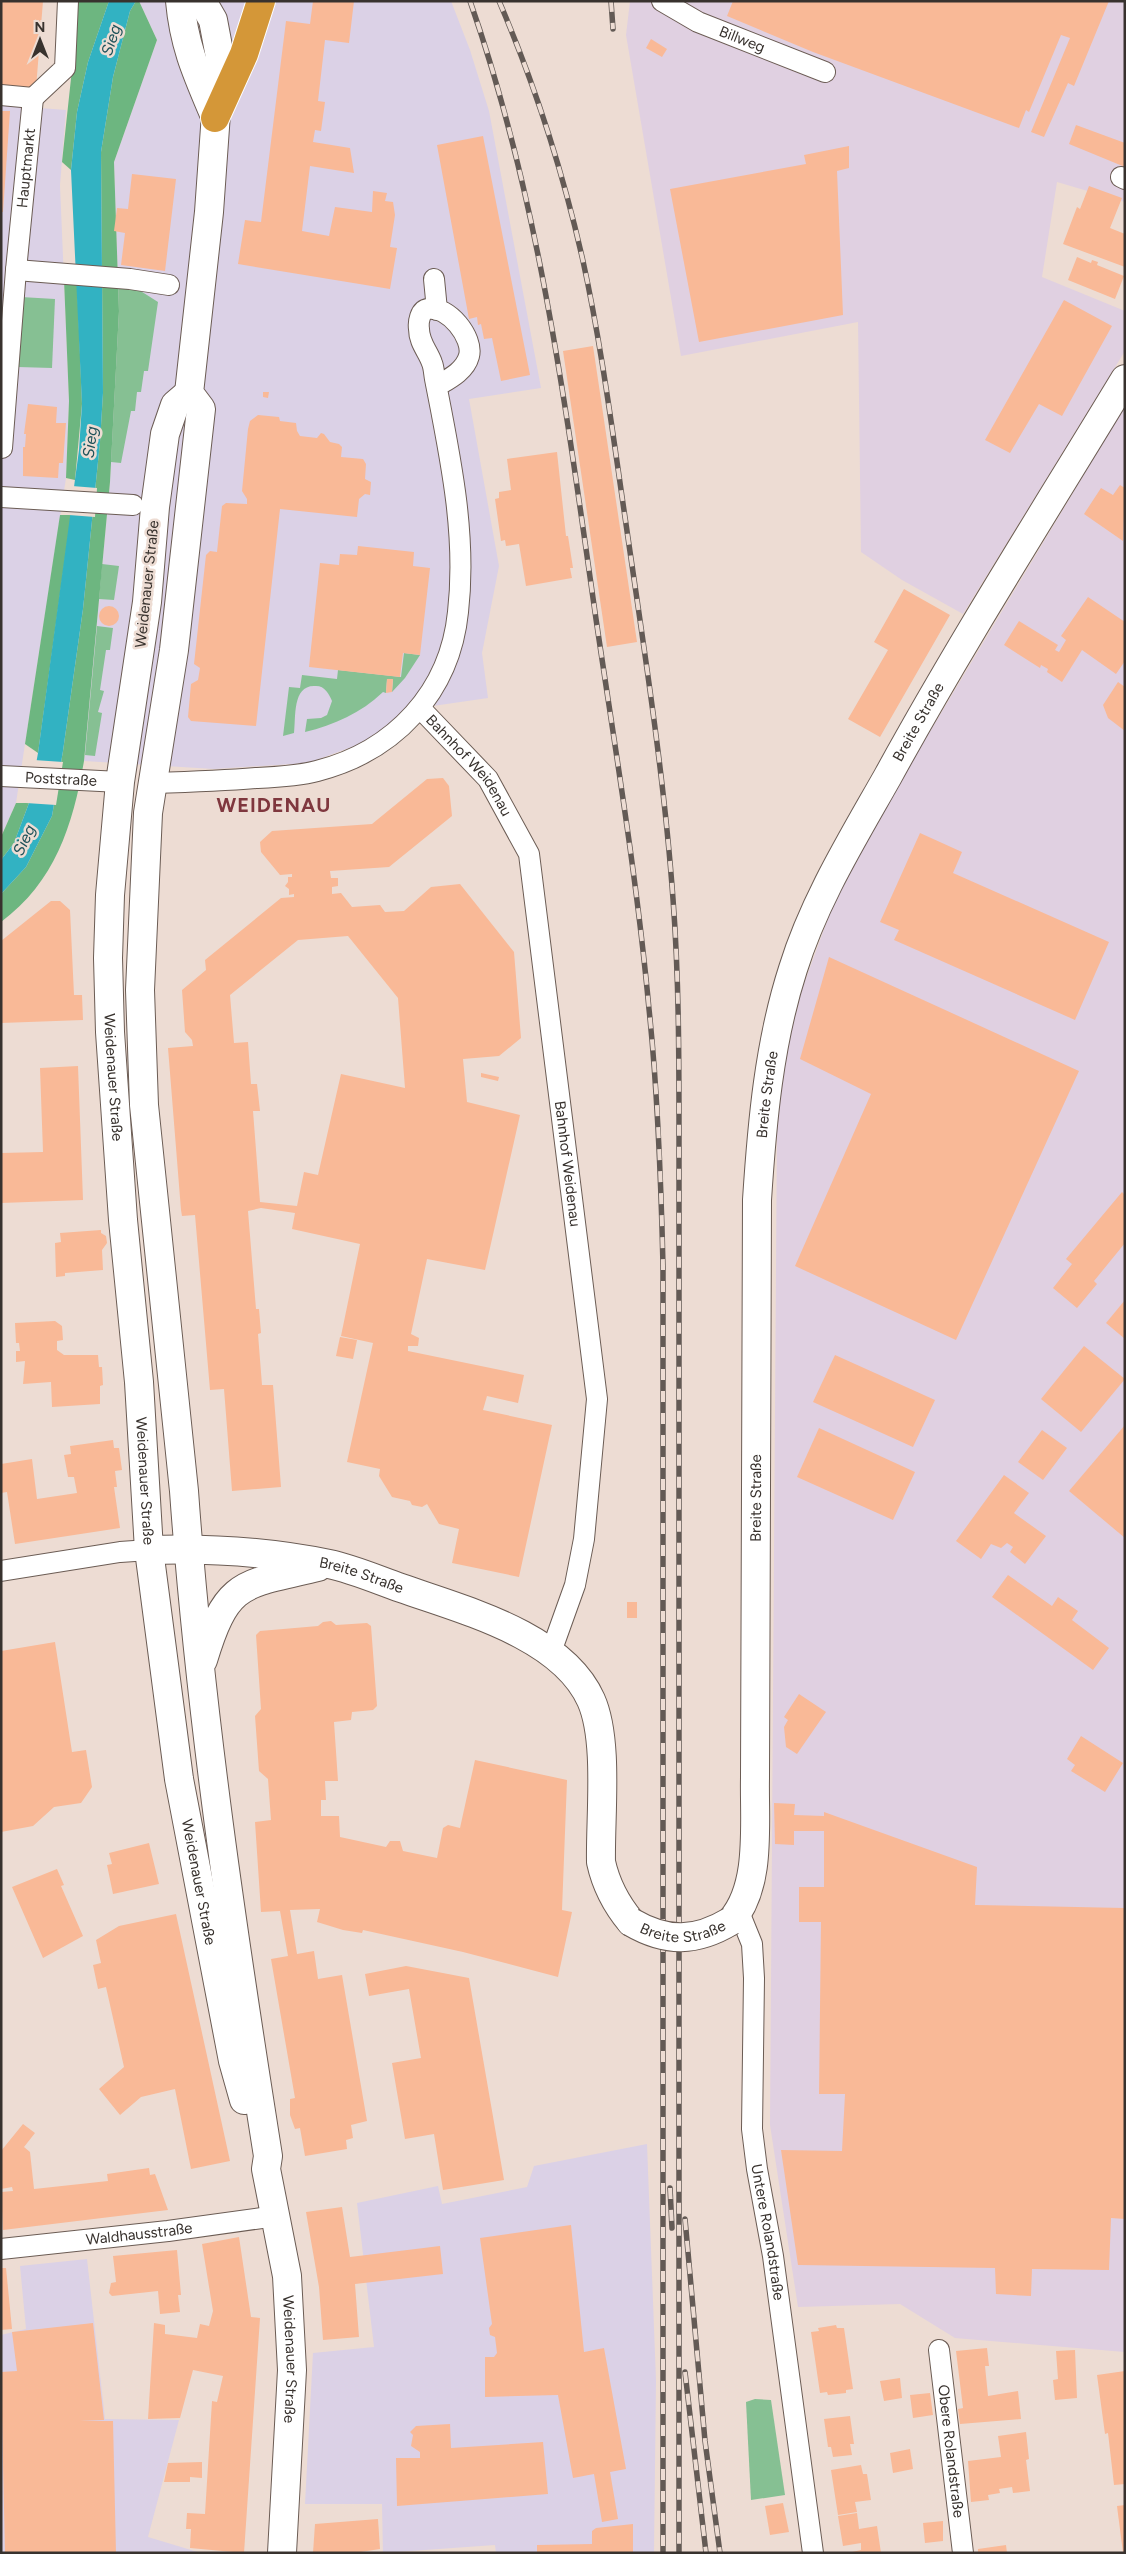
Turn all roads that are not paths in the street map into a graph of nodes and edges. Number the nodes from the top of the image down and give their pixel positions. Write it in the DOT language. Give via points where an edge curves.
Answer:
graph roads {
  1 [pos="68,1"];
  2 [pos="180,1"];
  3 [pos="202,1"];
  4 [pos="261,1"];
  5 [pos="662,1"];
  6 [pos="826,72"];
  7 [pos="1,95"];
  8 [pos="33,98"];
  9 [pos="215,118"];
  10 [pos="16,270"];
  11 [pos="434,279"];
  12 [pos="168,285"];
  13 [pos="437,310"];
  14 [pos="1125,379"];
  15 [pos="437,386"];
  16 [pos="189,393"];
  17 [pos="1,448"];
  18 [pos="1,458"];
  19 [pos="1,497"];
  20 [pos="133,505"];
  21 [pos="420,708"];
  22 [pos="2,776"];
  23 [pos="120,782"];
  24 [pos="153,783"];
  25 [pos="188,1549"];
  26 [pos="149,1550"];
  27 [pos="331,1564"];
  28 [pos="1,1571"];
  29 [pos="551,1652"];
  30 [pos="201,1668"];
  31 [pos="215,1804"];
  32 [pos="184,1806"];
  33 [pos="735,1916"];
  34 [pos="223,1943"];
  35 [pos="276,2216"];
  36 [pos="1,2249"];
  37 [pos="939,2350"];
  38 [pos="282,2553"];
  39 [pos="813,2553"];
  40 [pos="963,2553"];
  1 -- 8 [label="street" via="65,68"];
  2 -- 9 [label="main road" via="183,32 192,63"];
  3 -- 9 [label="main road" via="213,20 220,58"];
  4 -- 9 [label="highway" via="244,54"];
  5 -- 6 [label="street, Billweg" via="698,22"];
  7 -- 8 [label="street"];
  8 -- 10 [label="street, Hauptmarkt"];
  9 -- 16 [label="main road" via="209,212"];
  10 -- 12 [label="street"];
  10 -- 17 [label="street, Hauptmarkt"];
  11 -- 13 [label="street"];
  13 -- 15 [label="street, Bahnhof Weidenau" via="425,310 420,316 419,337 432,363"];
  13 -- 15 [label="street" via="459,325 470,346 464,366"];
  14 -- 33 [label="main road, Breite Straße" via="961,649 862,822 814,914 784,1002 760,1149 757,1200 755,1778 752,1873 748,1895"];
  15 -- 21 [label="street, Bahnhof Weidenau" via="455,495 461,564 458,613 451,651 440,679"];
  16 -- 23 [label="main road, Weidenauer Straße" via="175,405 165,434 147,602"];
  16 -- 24 [label="main road, Weidenauer Straße" via="201,409 174,650"];
  17 -- 18 [label="street, Hauptmarkt"];
  19 -- 20 [label="street"];
  21 -- 24 [label="street, Bahnhof Weidenau" via="402,728 375,747 316,771"];
  21 -- 29 [label="street, Bahnhof Weidenau" via="488,779 529,854 597,1400 584,1539 575,1585"];
  22 -- 23 [label="street, Poststraße"];
  23 -- 24 [label="main road"];
  23 -- 26 [label="main road, Weidenauer Straße" via="110,895 110,1032 123,1220 139,1382"];
  24 -- 25 [label="main road, Weidenauer Straße" via="145,842 141,929 141,1058"];
  25 -- 26 [label="main road, Breite Straße"];
  25 -- 27 [label="main road, Breite Straße" via="260,1554"];
  25 -- 30 [label="main road, Weidenauer Straße"];
  26 -- 28 [label="street"];
  26 -- 32 [label="main road, Weidenauer Straße"];
  27 -- 29 [label="main road, Breite Straße" via="494,1622"];
  27 -- 30 [label="main road" via="255,1582 235,1593 220,1611"];
  29 -- 33 [label="main road, Breite Straße, bridge" via="575,1676 591,1700 601,1754 601,1862 621,1910 631,1922 661,1937 692,1938 720,1928"];
  30 -- 31 [label="main road, Weidenauer Straße"];
  31 -- 32 [label="main road"];
  31 -- 34 [label="main road, Weidenauer Straße"];
  32 -- 34 [label="main road, Weidenauer Straße"];
  33 -- 39 [label="street, Untere Rolandstraße" via="752,1944 752,2129 773,2256"];
  34 -- 35 [label="main road, Weidenauer Straße" via="268,2156 266,2169"];
  35 -- 36 [label="street, Waldhausstraße"];
  35 -- 38 [label="main road, Weidenauer Straße" via="287,2276 292,2370"];
  37 -- 40 [label="street, Obere Rolandstraße"];
}
